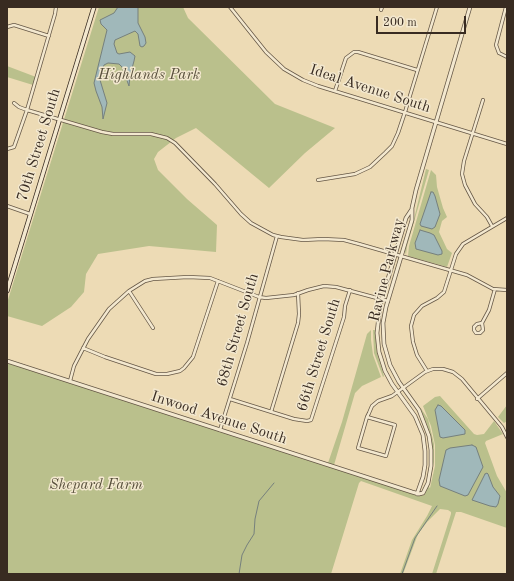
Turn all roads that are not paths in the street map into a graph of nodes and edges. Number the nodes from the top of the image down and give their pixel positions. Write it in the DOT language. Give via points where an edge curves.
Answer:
graph roads {
  1 [pos="56,7"];
  2 [pos="94,7"];
  3 [pos="230,7"];
  4 [pos="437,7"];
  5 [pos="470,7"];
  6 [pos="506,7"];
  7 [pos="7,27"];
  8 [pos="49,36"];
  9 [pos="507,57"];
  10 [pos="417,70"];
  11 [pos="335,91"];
  12 [pos="484,100"];
  13 [pos="14,103"];
  14 [pos="27,110"];
  15 [pos="405,112"];
  16 [pos="59,119"];
  17 [pos="436,122"];
  18 [pos="473,133"];
  19 [pos="507,144"];
  20 [pos="7,149"];
  21 [pos="318,180"];
  22 [pos="7,206"];
  23 [pos="412,208"];
  24 [pos="30,214"];
  25 [pos="507,218"];
  26 [pos="492,226"];
  27 [pos="277,236"];
  28 [pos="395,254"];
  29 [pos="402,256"];
  30 [pos="451,270"];
  31 [pos="218,281"];
  32 [pos="495,289"];
  33 [pos="350,290"];
  34 [pos="507,290"];
  35 [pos="7,291"];
  36 [pos="128,291"];
  37 [pos="298,293"];
  38 [pos="259,297"];
  39 [pos="382,299"];
  40 [pos="388,301"];
  41 [pos="482,323"];
  42 [pos="153,328"];
  43 [pos="83,348"];
  44 [pos="7,361"];
  45 [pos="427,371"];
  46 [pos="507,373"];
  47 [pos="70,381"];
  48 [pos="403,388"];
  49 [pos="398,392"];
  50 [pos="230,399"];
  51 [pos="477,399"];
  52 [pos="271,412"];
  53 [pos="367,417"];
  54 [pos="220,430"];
  55 [pos="507,437"];
  56 [pos="417,494"];
  1 -- 8 [label="street"];
  2 -- 16 [label="main road, 70th Street South"];
  3 -- 11 [label="street, Ideal Avenue South" via="266,52 284,68 311,83"];
  4 -- 10 [label="street"];
  5 -- 17 [label="street, Ravine Parkway"];
  6 -- 9 [label="street" via="496,46 499,53"];
  7 -- 8 [label="street" via="14,25"];
  8 -- 14 [label="street"];
  10 -- 11 [label="street" via="354,52 346,58"];
  10 -- 15 [label="street"];
  11 -- 15 [label="street, Ideal Avenue South"];
  12 -- 18 [label="street"];
  13 -- 14 [label="street"];
  14 -- 16 [label="street"];
  14 -- 20 [label="street" via="14,147"];
  15 -- 17 [label="street, Ideal Avenue South"];
  15 -- 21 [label="street" via="392,146 370,167 355,174"];
  16 -- 24 [label="main road, 70th Street South"];
  16 -- 27 [label="street" via="113,134 151,134 167,138 175,143 251,223"];
  17 -- 18 [label="street, Ideal Avenue South"];
  17 -- 23 [label="street, Ravine Parkway"];
  18 -- 19 [label="street, Ideal Avenue South"];
  18 -- 26 [label="street" via="463,164 462,178 475,204"];
  22 -- 24 [label="street"];
  23 -- 28 [label="street, Ravine Parkway" via="406,218"];
  23 -- 29 [label="street, Ravine Parkway" via="412,220"];
  24 -- 35 [label="main road, 70th Street South"];
  25 -- 26 [label="street"];
  26 -- 30 [label="street" via="461,246"];
  27 -- 28 [label="street" via="303,240 344,240"];
  27 -- 38 [label="street, 68th Street South"];
  28 -- 29 [label="street"];
  28 -- 39 [label="street, Ravine Parkway"];
  29 -- 30 [label="street"];
  29 -- 40 [label="street, Ravine Parkway"];
  30 -- 32 [label="street"];
  30 -- 45 [label="street" via="444,292 422,306 412,319 413,342"];
  31 -- 36 [label="street" via="203,276 153,279"];
  31 -- 38 [label="street"];
  31 -- 43 [label="street" via="193,357 179,372 156,374"];
  32 -- 34 [label="street"];
  32 -- 41 [label="street"];
  33 -- 37 [label="street" via="324,286"];
  33 -- 39 [label="street"];
  33 -- 52 [label="street, 66th Street South" via="344,317 311,420 294,419"];
  36 -- 42 [label="street"];
  36 -- 43 [label="street" via="109,309"];
  37 -- 38 [label="street" via="272,298"];
  37 -- 52 [label="street" via="298,322"];
  38 -- 50 [label="street, 68th Street South"];
  39 -- 40 [label="street"];
  39 -- 49 [label="street, Ravine Parkway" via="377,320 377,343 384,369"];
  40 -- 48 [label="street, Ravine Parkway" via="384,323 384,346 391,368"];
  43 -- 47 [label="street"];
  44 -- 47 [label="street, Inwood Avenue South"];
  45 -- 48 [label="street"];
  45 -- 51 [label="street" via="439,369 454,373 462,379"];
  46 -- 51 [label="street"];
  47 -- 54 [label="street, Inwood Avenue South"];
  48 -- 49 [label="street"];
  48 -- 56 [label="street, Ravine Parkway" via="421,413 430,440 431,466 428,483 423,492"];
  49 -- 53 [label="street" via="375,402"];
  49 -- 56 [label="street, Ravine Parkway" via="415,416 424,440 424,468"];
  50 -- 52 [label="street"];
  50 -- 54 [label="street, 68th Street South"];
  51 -- 55 [label="street" via="502,427"];
  53 -- 53 [label="street" via="395,425 386,456 358,448"];
  54 -- 56 [label="street, Inwood Avenue South"];
}
